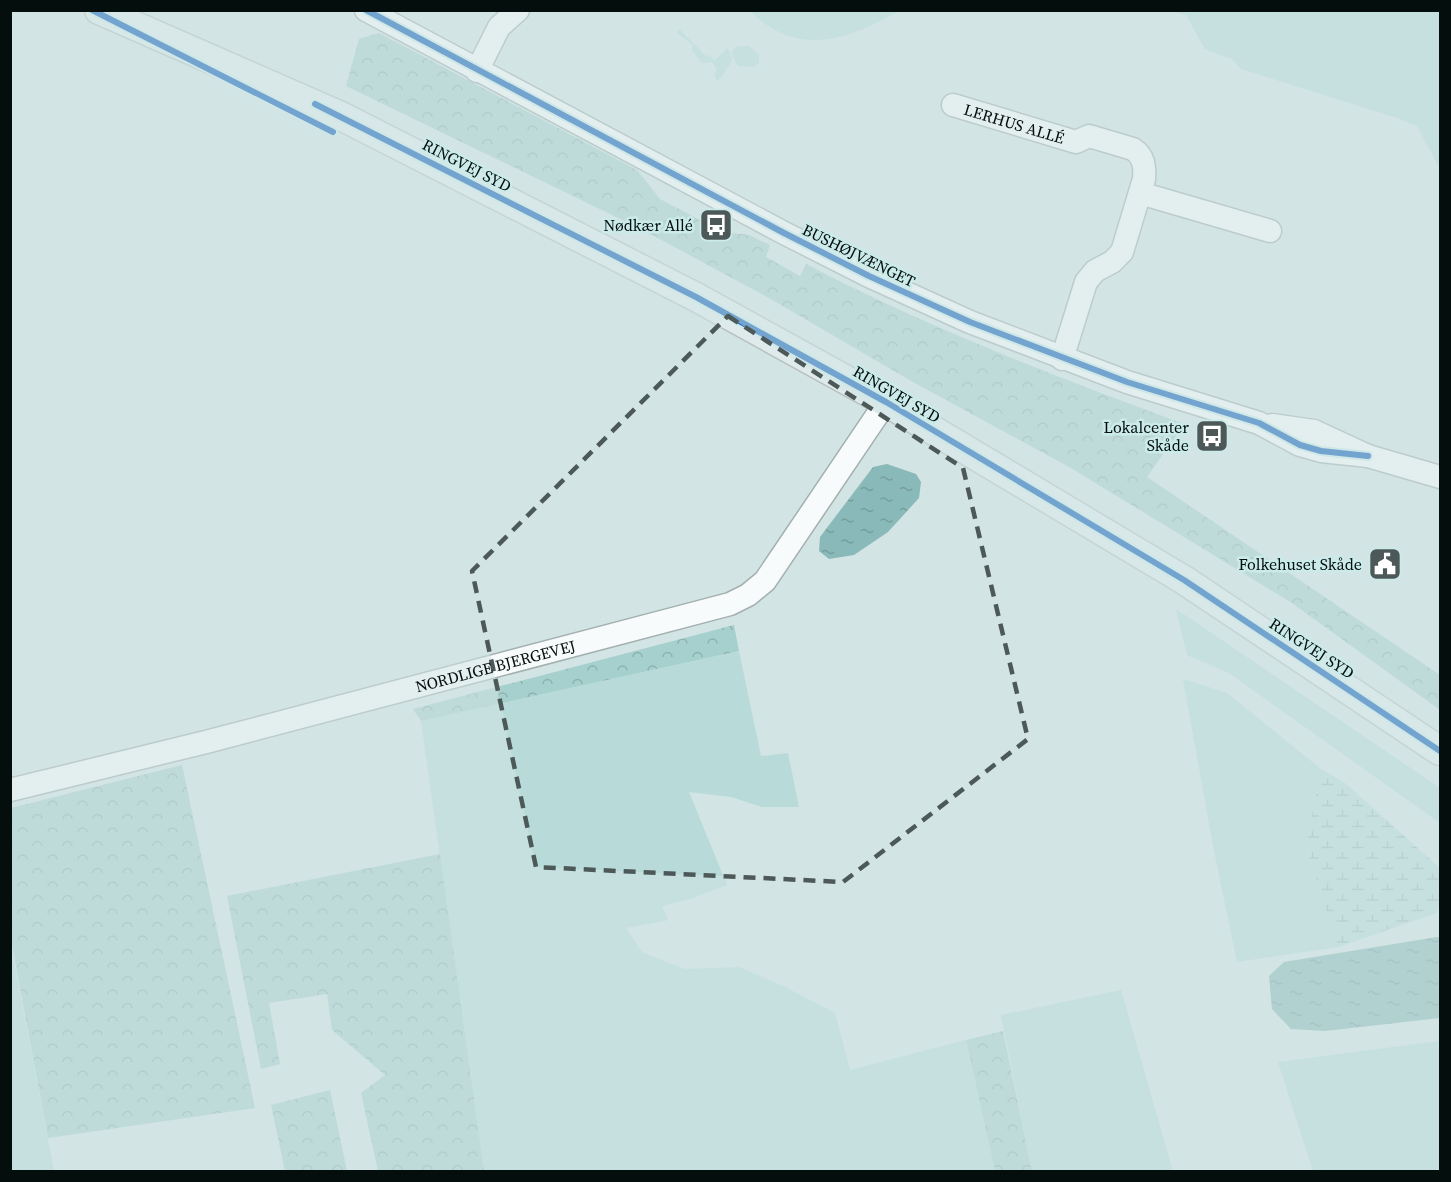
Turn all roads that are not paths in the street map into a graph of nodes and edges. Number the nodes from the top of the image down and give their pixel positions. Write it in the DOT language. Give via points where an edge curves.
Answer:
graph roads {
  1 [pos="92,10"];
  2 [pos="99,10"];
  3 [pos="366,10"];
  4 [pos="518,10"];
  5 [pos="477,71"];
  6 [pos="953,105"];
  7 [pos="1140,193"];
  8 [pos="555,225"];
  9 [pos="1270,231"];
  10 [pos="1062,359"];
  11 [pos="886,402"];
  12 [pos="1440,477"];
  13 [pos="1440,751"];
  14 [pos="10,790"];
  1 -- 8 [label="main road, RINGVEJ SYD" via="308,121"];
  2 -- 8 [label="main road, RINGVEJ SYD" via="341,116"];
  3 -- 5 [label="street, BUSHØJVÆNGET"];
  4 -- 5 [label="street" via="499,27"];
  5 -- 10 [label="street, BUSHØJVÆNGET" via="858,271"];
  6 -- 7 [label="street, LERHUS ALLÉ" via="1076,142 1089,136 1133,149 1139,153 1145,170"];
  7 -- 9 [label="street"];
  7 -- 10 [label="street, LERHUS ALLÉ" via="1122,252 1086,282"];
  8 -- 11 [label="main road, RINGVEJ SYD"];
  10 -- 12 [label="street, BUSHØJVÆNGET" via="1258,423 1300,445 1368,456"];
  11 -- 13 [label="main road, RINGVEJ SYD" via="1184,580"];
  11 -- 14 [label="street, NORDLIGE BJERGEVEJ" via="765,581 730,604"];
}
